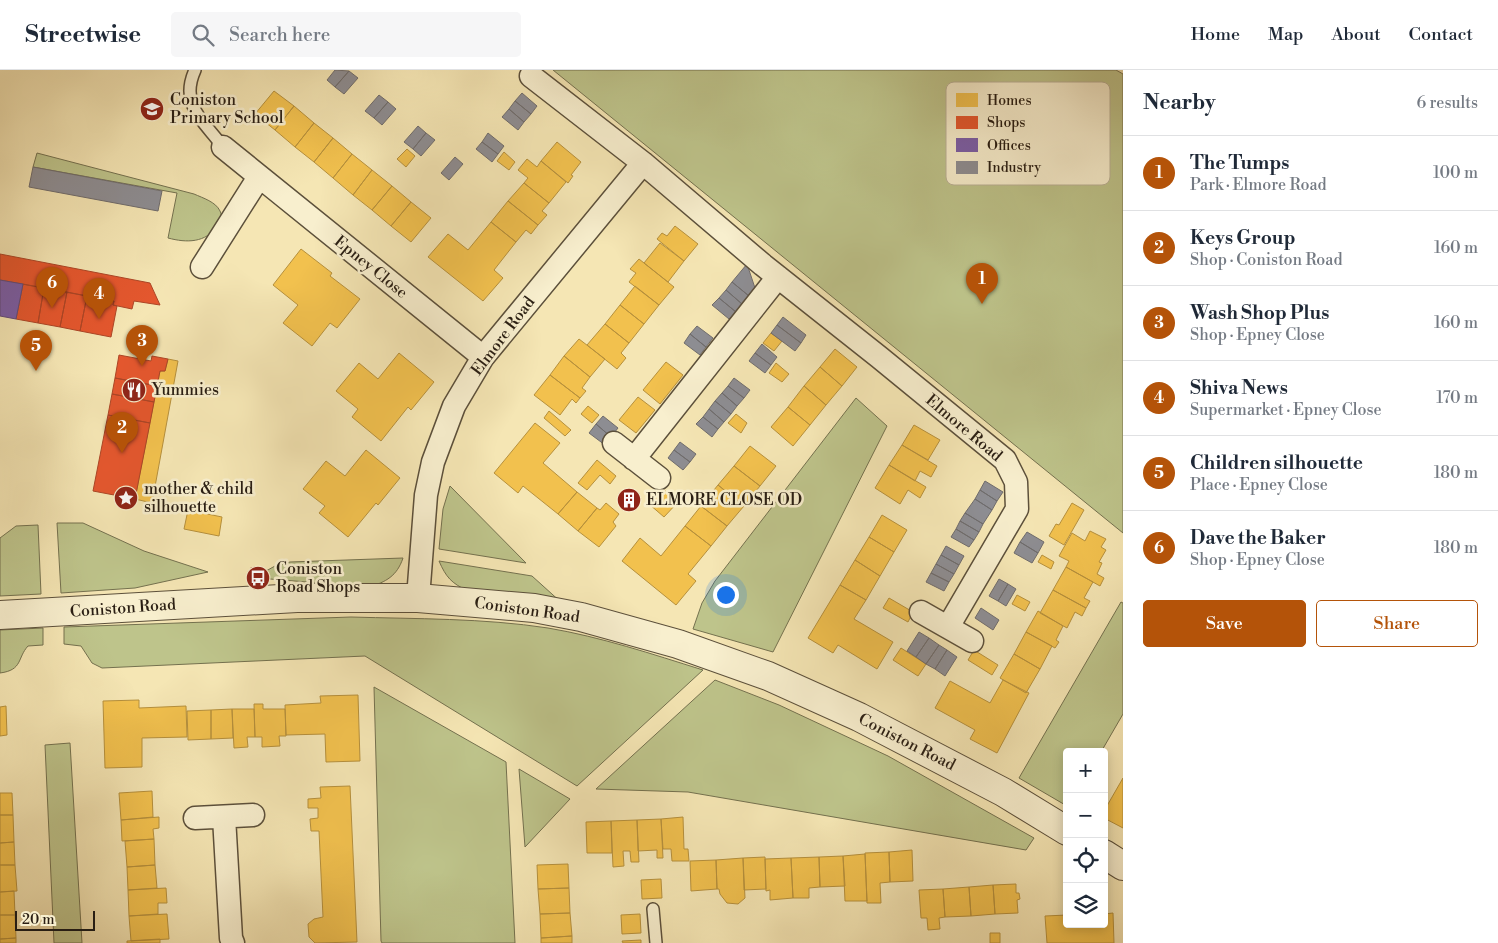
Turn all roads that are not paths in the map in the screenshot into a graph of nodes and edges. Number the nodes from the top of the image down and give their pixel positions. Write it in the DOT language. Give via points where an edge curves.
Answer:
graph roads {
  1 [pos="195,70"];
  2 [pos="531,76"];
  3 [pos="223,147"];
  4 [pos="643,163"];
  5 [pos="259,177"];
  6 [pos="202,266"];
  7 [pos="778,277"];
  8 [pos="483,357"];
  9 [pos="614,443"];
  10 [pos="634,459"];
  11 [pos="658,478"];
  12 [pos="418,598"];
  13 [pos="921,612"];
  14 [pos="0,615"];
  15 [pos="948,627"];
  16 [pos="972,641"];
  17 [pos="254,815"];
  18 [pos="224,817"];
  19 [pos="195,818"];
  20 [pos="1063,829"];
  21 [pos="1108,857"];
  22 [pos="1123,866"];
  23 [pos="653,909"];
  24 [pos="233,943"];
  25 [pos="656,943"];
  1 -- 3 [label="lane" via="190,80 189,96 195,114"];
  2 -- 4 [label="street, Elmore Road"];
  3 -- 5 [label="street, Epney Close"];
  4 -- 7 [label="street, Elmore Road"];
  4 -- 8 [label="street, Elmore Road"];
  5 -- 6 [label="street"];
  5 -- 8 [label="street, Epney Close"];
  7 -- 10 [label="street"];
  7 -- 15 [label="street, Elmore Road" via="1004,460 1016,482 1017,509"];
  8 -- 12 [label="street, Elmore Road" via="454,406 433,462 426,495"];
  9 -- 10 [label="street"];
  10 -- 11 [label="street"];
  12 -- 14 [label="street, Coniston Road" via="297,598"];
  12 -- 20 [label="street, Coniston Road" via="534,608 581,617 678,644 768,676 884,730 1003,792"];
  13 -- 15 [label="street"];
  15 -- 16 [label="street"];
  17 -- 18 [label="street"];
  18 -- 19 [label="street"];
  18 -- 24 [label="street"];
  21 -- 22 [label="street"];
  23 -- 25 [label="lane"];
}
